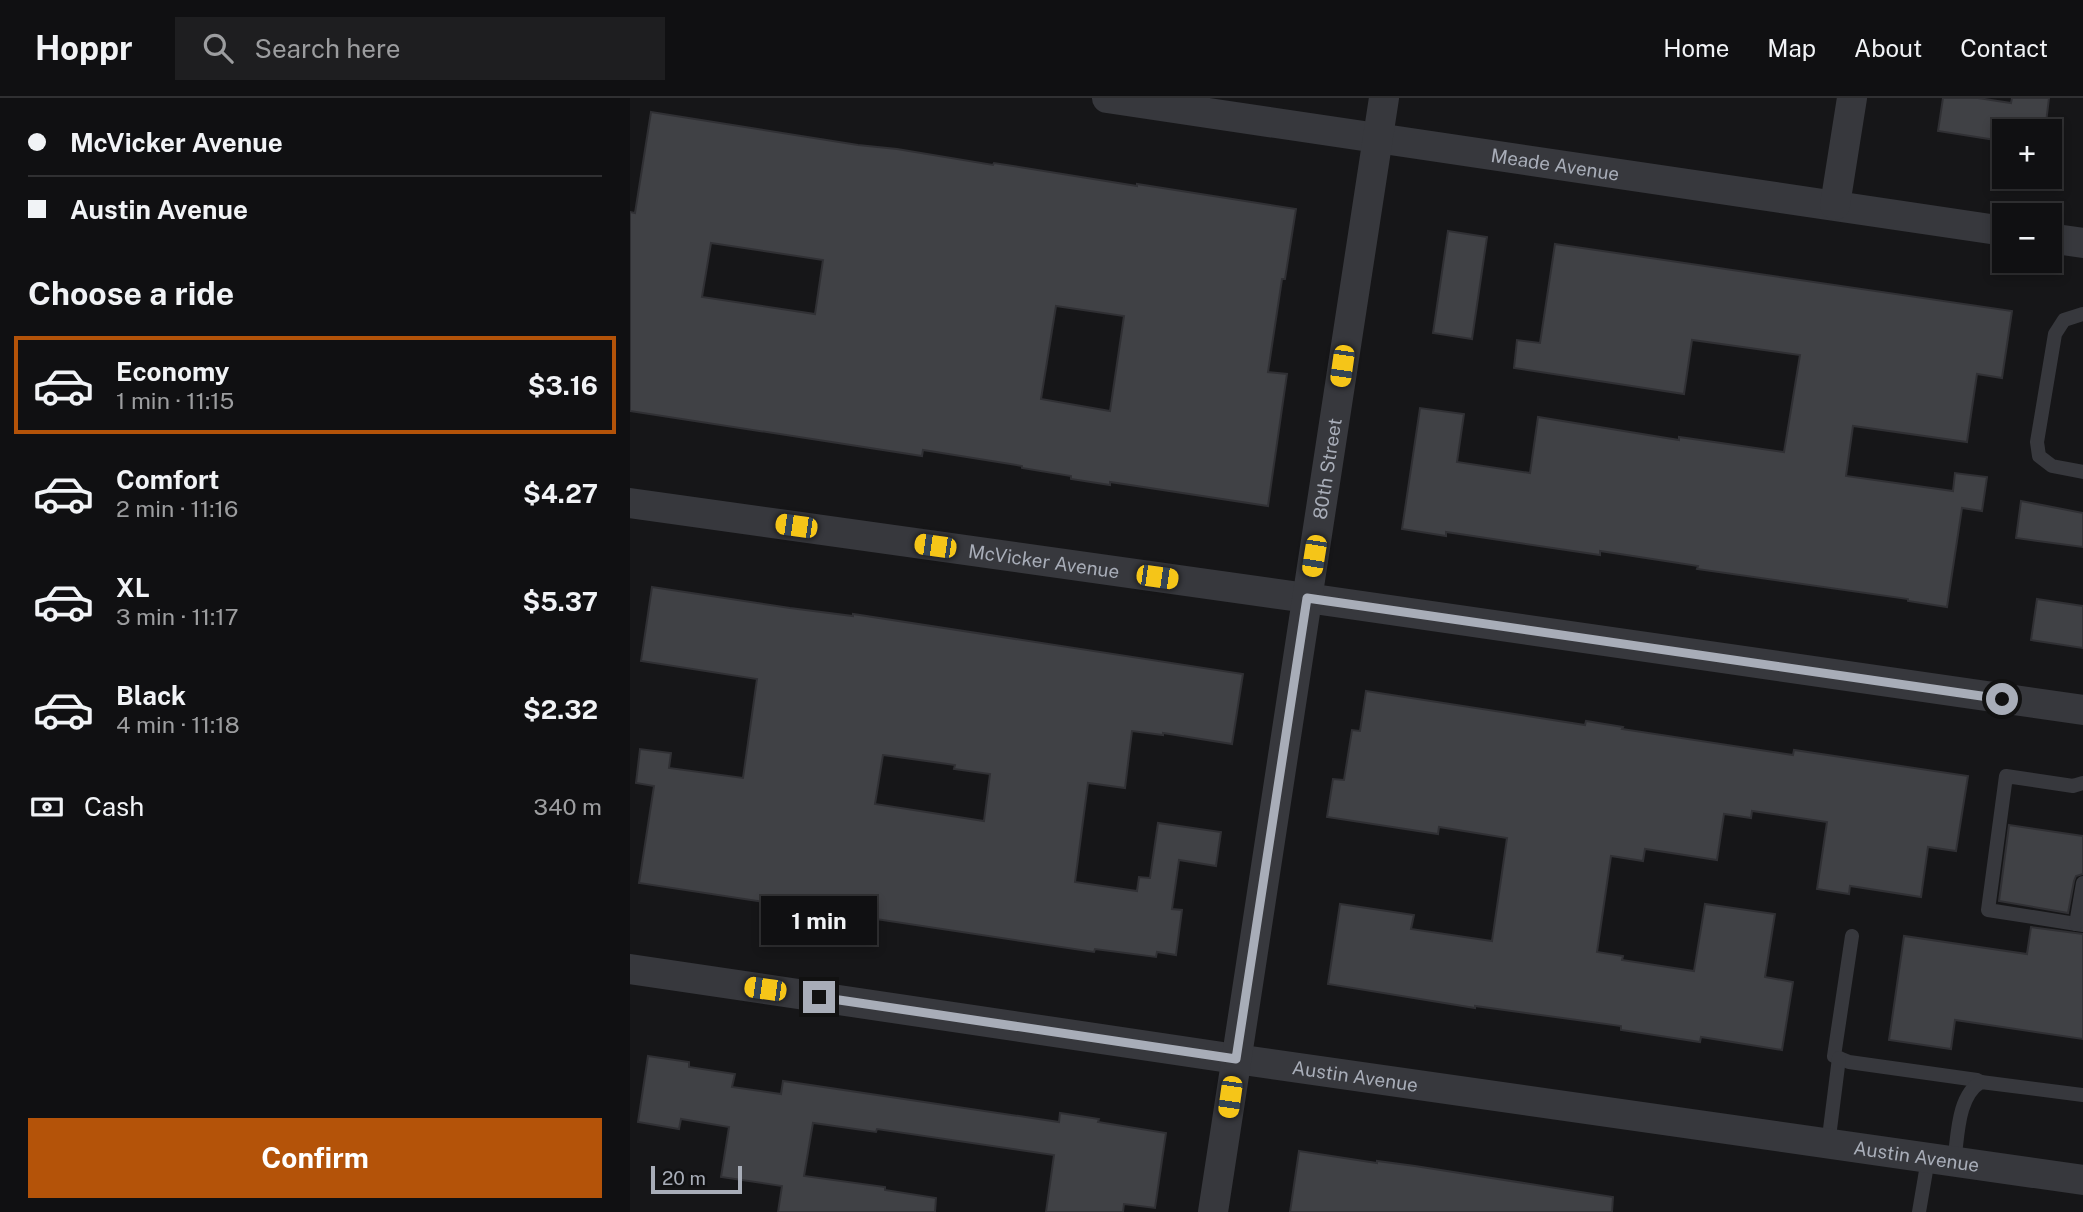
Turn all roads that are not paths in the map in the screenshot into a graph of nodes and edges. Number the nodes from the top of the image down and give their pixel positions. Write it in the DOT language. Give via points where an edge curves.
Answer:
graph roads {
  1 [pos="1107,98"];
  2 [pos="1384,98"];
  3 [pos="1852,98"];
  4 [pos="1378,137"];
  5 [pos="1835,205"];
  6 [pos="1992,229"];
  7 [pos="2062,240"];
  8 [pos="2083,243"];
  9 [pos="2083,314"];
  10 [pos="2083,472"];
  11 [pos="630,503"];
  12 [pos="1307,598"];
  13 [pos="2083,710"];
  14 [pos="2083,783"];
  15 [pos="2083,883"];
  16 [pos="2080,925"];
  17 [pos="1852,936"];
  18 [pos="630,969"];
  19 [pos="1839,1058"];
  20 [pos="1236,1059"];
  21 [pos="1981,1082"];
  22 [pos="2083,1095"];
  23 [pos="1828,1145"];
  24 [pos="1941,1160"];
  25 [pos="2083,1180"];
  26 [pos="1213,1212"];
  27 [pos="1919,1212"];
  1 -- 4 [label="street, Meade Avenue"];
  2 -- 4 [label="street, 80th Street"];
  3 -- 5 [label="street"];
  4 -- 5 [label="street, Meade Avenue"];
  4 -- 12 [label="street, 80th Street"];
  5 -- 6 [label="street, Meade Avenue"];
  7 -- 8 [label="street"];
  9 -- 10 [label="lane" via="2064,320 2055,334 2037,442 2039,456 2052,466"];
  11 -- 12 [label="street, McVicker Avenue"];
  12 -- 13 [label="street, McVicker Avenue"];
  12 -- 20 [label="street, 80th Street"];
  14 -- 16 [label="lane" via="2073,786 2006,776 1988,911"];
  15 -- 16 [label="lane"];
  17 -- 19 [label="lane" via="1835,1056"];
  18 -- 20 [label="street, Austin Avenue"];
  19 -- 21 [label="lane"];
  19 -- 23 [label="lane"];
  20 -- 23 [label="street, Austin Avenue"];
  20 -- 26 [label="street, 80th Street"];
  21 -- 22 [label="lane"];
  21 -- 24 [label="lane" via="1973,1087"];
  23 -- 24 [label="street, Austin Avenue"];
  24 -- 25 [label="street, Austin Avenue"];
  24 -- 27 [label="lane"];
}
